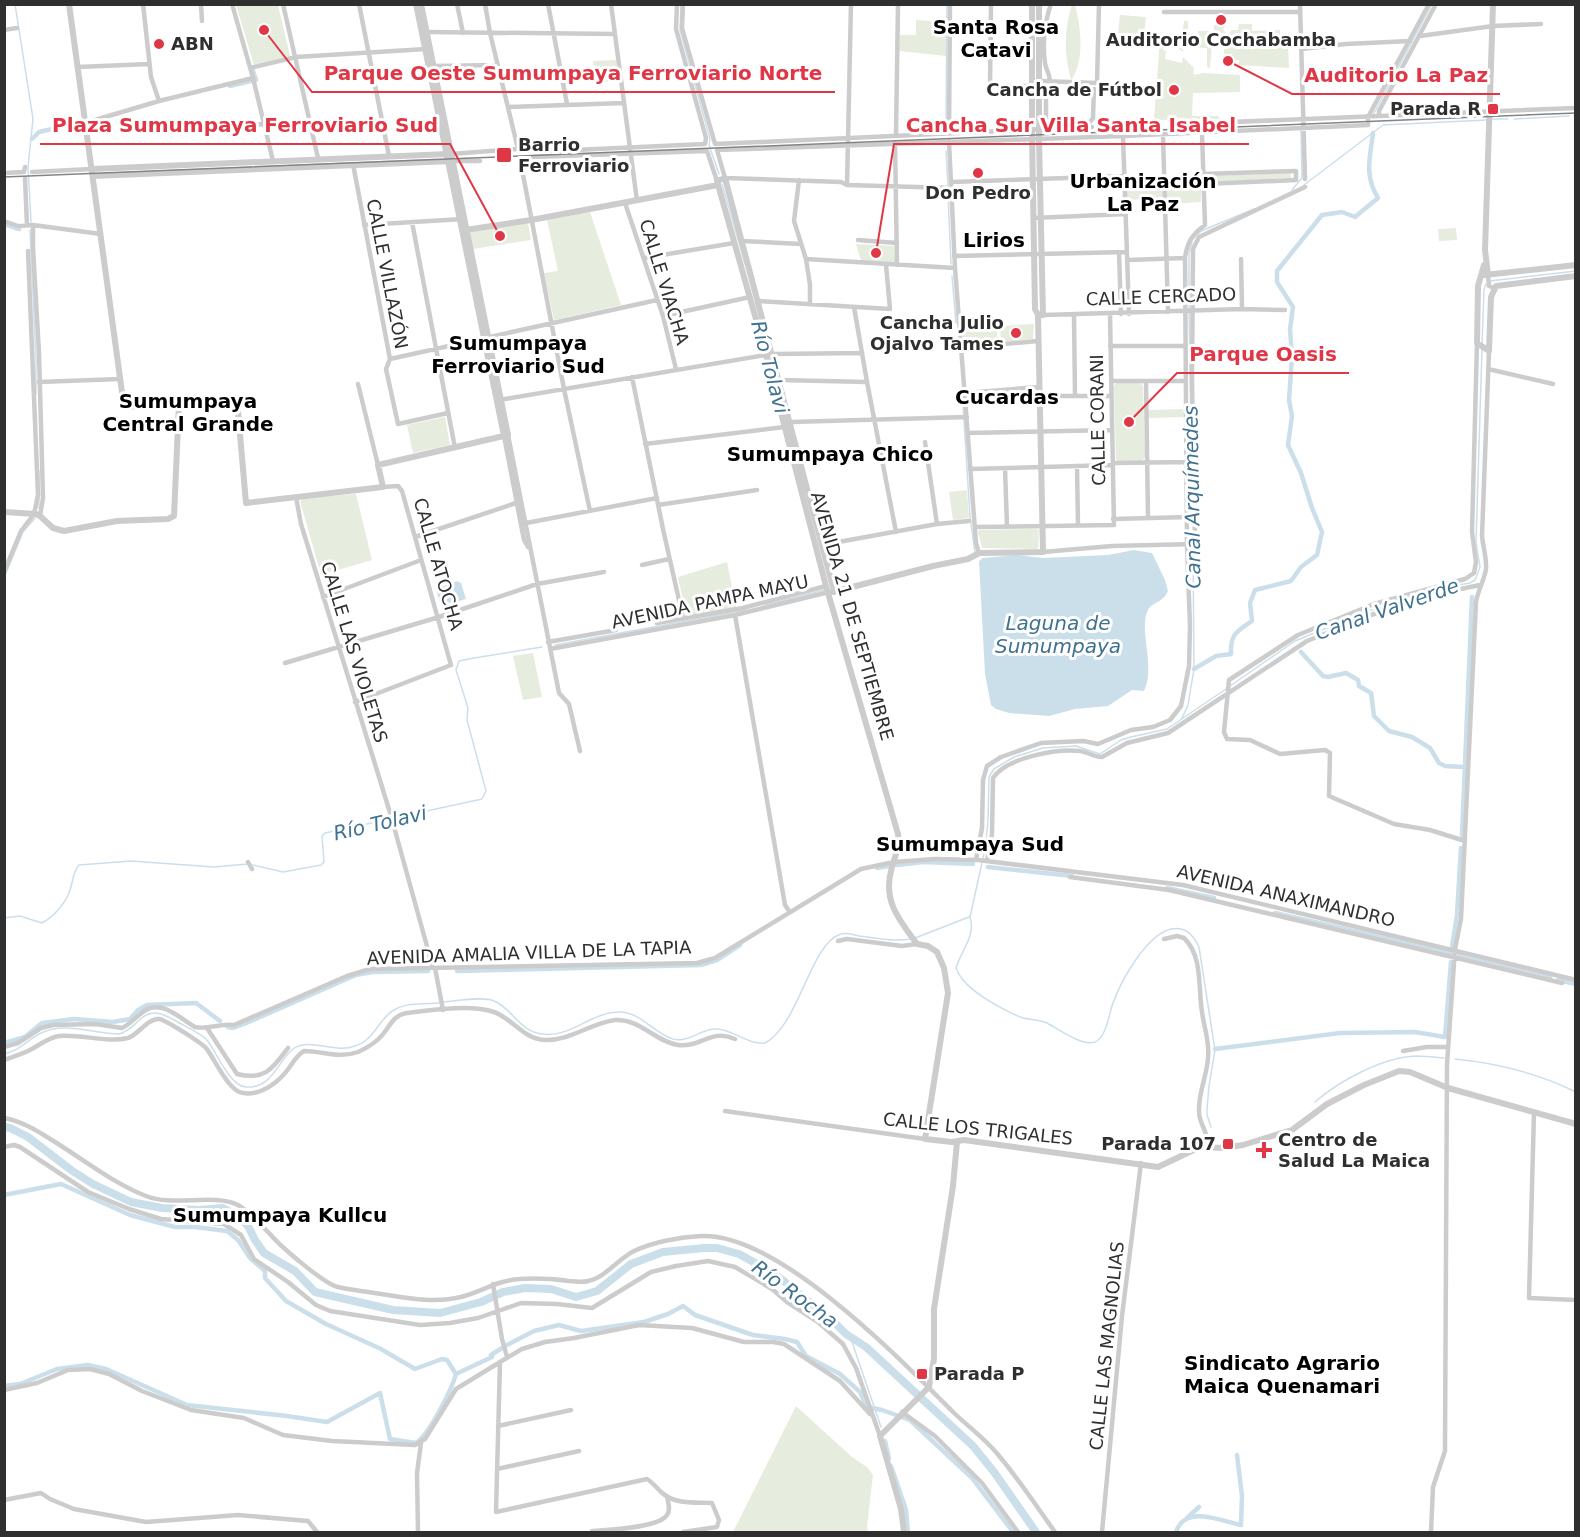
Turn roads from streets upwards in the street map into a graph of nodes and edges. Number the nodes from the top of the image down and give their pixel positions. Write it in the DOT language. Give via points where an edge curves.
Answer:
graph roads {
  1 [pos="69,4"];
  2 [pos="143,4"];
  3 [pos="201,4"];
  4 [pos="232,4"];
  5 [pos="283,4"];
  6 [pos="359,4"];
  7 [pos="416,4"];
  8 [pos="421,4"];
  9 [pos="457,4"];
  10 [pos="485,4"];
  11 [pos="548,4"];
  12 [pos="611,4"];
  13 [pos="677,4"];
  14 [pos="683,4"];
  15 [pos="851,4"];
  16 [pos="898,4"];
  17 [pos="950,4"];
  18 [pos="991,4"];
  19 [pos="1032,4"];
  20 [pos="1040,4"];
  21 [pos="1051,4"];
  22 [pos="1099,4"];
  23 [pos="1300,4"];
  24 [pos="1429,4"];
  25 [pos="1436,4"];
  26 [pos="1493,4"];
  27 [pos="1164,12"];
  28 [pos="1300,12"];
  29 [pos="202,21"];
  30 [pos="1541,24"];
  31 [pos="1493,26"];
  32 [pos="16,28"];
  33 [pos="4,30"];
  34 [pos="427,32"];
  35 [pos="949,32"];
  36 [pos="463,33"];
  37 [pos="490,33"];
  38 [pos="991,33"];
  39 [pos="553,34"];
  40 [pos="615,34"];
  41 [pos="1420,36"];
  42 [pos="1410,41"];
  43 [pos="428,49"];
  44 [pos="1301,50"];
  45 [pos="369,53"];
  46 [pos="296,57"];
  47 [pos="149,64"];
  48 [pos="498,65"];
  49 [pos="434,66"];
  50 [pos="78,67"];
  51 [pos="250,68"];
  52 [pos="253,78"];
  53 [pos="1050,82"];
  54 [pos="1037,86"];
  55 [pos="1094,89"];
  56 [pos="159,101"];
  57 [pos="624,103"];
  58 [pos="567,104"];
  59 [pos="509,107"];
  60 [pos="1575,108"];
  61 [pos="1489,111"];
  62 [pos="1378,116"];
  63 [pos="1368,117"];
  64 [pos="1303,119"];
  65 [pos="85,123"];
  66 [pos="265,124"];
  67 [pos="1183,124"];
  68 [pos="212,126"];
  69 [pos="1092,127"];
  70 [pos="1303,127"];
  71 [pos="1035,129"];
  72 [pos="1202,133"];
  73 [pos="950,134"];
  74 [pos="896,135"];
  75 [pos="1163,135"];
  76 [pos="1123,136"];
  77 [pos="848,138"];
  78 [pos="1035,138"];
  79 [pos="949,141"];
  80 [pos="895,143"];
  81 [pos="848,145"];
  82 [pos="630,147"];
  83 [pos="518,149"];
  84 [pos="631,154"];
  85 [pos="389,156"];
  86 [pos="450,157"];
  87 [pos="318,158"];
  88 [pos="533,158"];
  89 [pos="520,159"];
  90 [pos="273,161"];
  91 [pos="480,161"];
  92 [pos="353,164"];
  93 [pos="25,167"];
  94 [pos="32,172"];
  95 [pos="4,173"];
  96 [pos="92,173"];
  97 [pos="1203,174"];
  98 [pos="1124,176"];
  99 [pos="25,178"];
  100 [pos="725,178"];
  101 [pos="1036,179"];
  102 [pos="1305,179"];
  103 [pos="799,180"];
  104 [pos="718,183"];
  105 [pos="1165,183"];
  106 [pos="1204,183"];
  107 [pos="847,184"];
  108 [pos="951,185"];
  109 [pos="1124,185"];
  110 [pos="894,186"];
  111 [pos="1305,187"];
  112 [pos="637,201"];
  113 [pos="625,203"];
  114 [pos="1126,214"];
  115 [pos="1034,218"];
  116 [pos="1041,218"];
  117 [pos="462,219"];
  118 [pos="531,220"];
  119 [pos="4,221"];
  120 [pos="412,222"];
  121 [pos="33,225"];
  122 [pos="364,225"];
  123 [pos="27,226"];
  124 [pos="465,230"];
  125 [pos="101,234"];
  126 [pos="858,240"];
  127 [pos="738,242"];
  128 [pos="897,243"];
  129 [pos="801,244"];
  130 [pos="28,251"];
  131 [pos="1119,252"];
  132 [pos="1127,252"];
  133 [pos="1034,254"];
  134 [pos="1042,255"];
  135 [pos="954,256"];
  136 [pos="644,258"];
  137 [pos="1167,258"];
  138 [pos="1185,258"];
  139 [pos="806,259"];
  140 [pos="1241,259"];
  141 [pos="1128,260"];
  142 [pos="886,265"];
  143 [pos="897,265"];
  144 [pos="1575,265"];
  145 [pos="955,268"];
  146 [pos="1575,276"];
  147 [pos="1485,277"];
  148 [pos="1491,287"];
  149 [pos="750,297"];
  150 [pos="657,300"];
  151 [pos="758,301"];
  152 [pos="810,304"];
  153 [pos="854,307"];
  154 [pos="1242,309"];
  155 [pos="1285,310"];
  156 [pos="1168,312"];
  157 [pos="1188,312"];
  158 [pos="1110,314"];
  159 [pos="1121,314"];
  160 [pos="1129,314"];
  161 [pos="1040,315"];
  162 [pos="1074,315"];
  163 [pos="663,316"];
  164 [pos="553,324"];
  165 [pos="487,339"];
  166 [pos="1038,341"];
  167 [pos="1110,346"];
  168 [pos="1185,346"];
  169 [pos="1482,347"];
  170 [pos="962,348"];
  171 [pos="437,349"];
  172 [pos="862,353"];
  173 [pos="769,355"];
  174 [pos="390,359"];
  175 [pos="676,369"];
  176 [pos="1488,369"];
  177 [pos="632,377"];
  178 [pos="120,378"];
  179 [pos="780,380"];
  180 [pos="1111,381"];
  181 [pos="1146,381"];
  182 [pos="1185,381"];
  183 [pos="39,382"];
  184 [pos="867,382"];
  185 [pos="358,384"];
  186 [pos="1553,384"];
  187 [pos="1038,387"];
  188 [pos="564,388"];
  189 [pos="965,393"];
  190 [pos="1038,396"];
  191 [pos="1075,396"];
  192 [pos="1111,396"];
  193 [pos="498,400"];
  194 [pos="179,403"];
  195 [pos="448,413"];
  196 [pos="965,417"];
  197 [pos="874,420"];
  198 [pos="790,422"];
  199 [pos="784,427"];
  200 [pos="1112,430"];
  201 [pos="1040,431"];
  202 [pos="968,433"];
  203 [pos="506,435"];
  204 [pos="925,442"];
  205 [pos="645,444"];
  206 [pos="454,448"];
  207 [pos="1147,462"];
  208 [pos="1188,462"];
  209 [pos="1113,464"];
  210 [pos="378,465"];
  211 [pos="1077,466"];
  212 [pos="1041,467"];
  213 [pos="1005,468"];
  214 [pos="970,469"];
  215 [pos="383,487"];
  216 [pos="757,490"];
  217 [pos="296,497"];
  218 [pos="657,498"];
  219 [pos="520,502"];
  220 [pos="658,505"];
  221 [pos="590,511"];
  222 [pos="4,512"];
  223 [pos="37,515"];
  224 [pos="1188,517"];
  225 [pos="1148,518"];
  226 [pos="1113,519"];
  227 [pos="969,521"];
  228 [pos="524,524"];
  229 [pos="936,525"];
  230 [pos="1042,526"];
  231 [pos="1078,526"];
  232 [pos="975,527"];
  233 [pos="1007,527"];
  234 [pos="896,531"];
  235 [pos="415,537"];
  236 [pos="822,545"];
  237 [pos="1191,545"];
  238 [pos="1043,552"];
  239 [pos="979,553"];
  240 [pos="669,559"];
  241 [pos="421,560"];
  242 [pos="642,565"];
  243 [pos="4,572"];
  244 [pos="604,572"];
  245 [pos="537,584"];
  246 [pos="1480,585"];
  247 [pos="830,590"];
  248 [pos="323,597"];
  249 [pos="735,615"];
  250 [pos="439,617"];
  251 [pos="683,618"];
  252 [pos="657,624"];
  253 [pos="616,630"];
  254 [pos="548,642"];
  255 [pos="339,647"];
  256 [pos="550,649"];
  257 [pos="285,663"];
  258 [pos="1228,689"];
  259 [pos="355,702"];
  260 [pos="580,751"];
  261 [pos="1465,841"];
  262 [pos="982,860"];
  263 [pos="894,862"];
  264 [pos="1070,877"];
  265 [pos="789,911"];
  266 [pos="1164,939"];
  267 [pos="838,941"];
  268 [pos="915,941"];
  269 [pos="1455,949"];
  270 [pos="1455,958"];
  271 [pos="434,968"];
  272 [pos="1575,980"];
  273 [pos="1562,983"];
  274 [pos="442,1009"];
  275 [pos="207,1028"];
  276 [pos="735,1040"];
  277 [pos="4,1047"];
  278 [pos="1448,1047"];
  279 [pos="288,1048"];
  280 [pos="1403,1051"];
  281 [pos="4,1060"];
  282 [pos="1448,1088"];
  283 [pos="725,1111"];
  284 [pos="1534,1112"];
  285 [pos="4,1118"];
  286 [pos="1575,1124"];
  287 [pos="925,1139"];
  288 [pos="957,1142"];
  289 [pos="4,1147"];
  290 [pos="1207,1147"];
  291 [pos="1141,1163"];
  292 [pos="494,1286"];
  293 [pos="1575,1300"];
  294 [pos="498,1310"];
  295 [pos="507,1357"];
  296 [pos="500,1362"];
  297 [pos="928,1388"];
  298 [pos="4,1390"];
  299 [pos="571,1410"];
  300 [pos="904,1411"];
  301 [pos="871,1414"];
  302 [pos="498,1426"];
  303 [pos="880,1436"];
  304 [pos="421,1443"];
  305 [pos="579,1451"];
  306 [pos="497,1469"];
  307 [pos="667,1496"];
  308 [pos="4,1500"];
  309 [pos="592,1531"];
  310 [pos="317,1533"];
  311 [pos="418,1533"];
  312 [pos="683,1533"];
  313 [pos="904,1533"];
  314 [pos="1018,1533"];
  315 [pos="1055,1533"];
  316 [pos="1102,1533"];
  317 [pos="1431,1533"];
  1 -- 50 [label="street"];
  2 -- 47 [label="street"];
  3 -- 29 [label="street"];
  4 -- 51 [label="street"];
  5 -- 46 [label="street"];
  6 -- 45 [label="street"];
  7 -- 43 [label="street"];
  8 -- 34 [label="street"];
  9 -- 36 [label="street"];
  10 -- 37 [label="street"];
  11 -- 39 [label="street"];
  12 -- 40 [label="street, CALLE VIACHA"];
  13 -- 82 [label="street" via="676,29 705,144"];
  14 -- 77 [label="street" via="682,28 715,144"];
  15 -- 77 [label="street"];
  16 -- 74 [label="street"];
  17 -- 35 [label="street"];
  18 -- 38 [label="street"];
  19 -- 54 [label="street"];
  20 -- 54 [label="street"];
  21 -- 53 [label="street" via="1046,17 1045,63"];
  22 -- 53 [label="street" via="1097,83"];
  23 -- 28 [label="street"];
  24 -- 42 [label="street"];
  25 -- 41 [label="street"];
  26 -- 31 [label="street"];
  27 -- 28 [label="street"];
  28 -- 44 [label="street"];
  30 -- 31 [label="street"];
  31 -- 41 [label="street"];
  31 -- 61 [label="street"];
  32 -- 33 [label="street"];
  34 -- 36 [label="street"];
  34 -- 43 [label="street"];
  35 -- 38 [label="street"];
  35 -- 73 [label="street"];
  36 -- 37 [label="street"];
  37 -- 39 [label="street"];
  37 -- 48 [label="street"];
  38 -- 54 [label="street" via="990,86"];
  39 -- 40 [label="street"];
  39 -- 58 [label="street"];
  40 -- 57 [label="street, CALLE VIACHA"];
  41 -- 62 [label="street"];
  42 -- 44 [label="street"];
  42 -- 63 [label="street"];
  43 -- 45 [label="street"];
  43 -- 49 [label="street"];
  43 -- 86 [label="street"];
  44 -- 64 [label="street"];
  45 -- 46 [label="street"];
  45 -- 85 [label="street"];
  46 -- 51 [label="street"];
  46 -- 87 [label="street"];
  47 -- 50 [label="street"];
  47 -- 56 [label="street"];
  48 -- 49 [label="street"];
  48 -- 59 [label="street"];
  49 -- 86 [label="street"];
  50 -- 65 [label="street"];
  51 -- 52 [label="street"];
  52 -- 56 [label="street"];
  52 -- 66 [label="street"];
  53 -- 54 [label="street"];
  54 -- 55 [label="street" via="1046,90 1046,119 1051,123 1090,122"];
  54 -- 71 [label="street"];
  56 -- 65 [label="street"];
  57 -- 58 [label="street"];
  57 -- 82 [label="street, CALLE VIACHA"];
  58 -- 59 [label="street"];
  59 -- 83 [label="street"];
  60 -- 61 [label="street"];
  61 -- 62 [label="street"];
  61 -- 147 [label="street"];
  62 -- 63 [label="street"];
  63 -- 64 [label="street"];
  63 -- 70 [label="street" via="1368,125"];
  64 -- 67 [label="street"];
  64 -- 70 [label="street"];
  65 -- 96 [label="street"];
  66 -- 68 [label="street"];
  66 -- 90 [label="street"];
  69 -- 71 [label="street"];
  70 -- 72 [label="street"];
  70 -- 102 [label="street"];
  71 -- 73 [label="street"];
  71 -- 78 [label="street"];
  72 -- 75 [label="street"];
  72 -- 97 [label="street"];
  73 -- 74 [label="street"];
  74 -- 77 [label="street"];
  75 -- 76 [label="street"];
  75 -- 105 [label="street"];
  76 -- 78 [label="street"];
  76 -- 98 [label="street"];
  77 -- 81 [label="street"];
  78 -- 79 [label="street"];
  78 -- 101 [label="street"];
  79 -- 80 [label="street"];
  79 -- 108 [label="street"];
  80 -- 81 [label="street"];
  80 -- 110 [label="street"];
  81 -- 100 [label="street, AVENIDA 21 DE SEPTIEMBRE" via="717,150"];
  81 -- 107 [label="street"];
  82 -- 83 [label="street"];
  82 -- 84 [label="street, CALLE VIACHA"];
  83 -- 86 [label="street"];
  84 -- 88 [label="street"];
  84 -- 104 [label="street, AVENIDA 21 DE SEPTIEMBRE" via="707,151"];
  84 -- 112 [label="street, CALLE VIACHA"];
  85 -- 86 [label="street"];
  85 -- 87 [label="street"];
  86 -- 91 [label="street"];
  86 -- 92 [label="street"];
  86 -- 117 [label="street"];
  87 -- 90 [label="street"];
  89 -- 118 [label="street"];
  90 -- 96 [label="street"];
  92 -- 96 [label="street"];
  92 -- 122 [label="street, CALLE VILLAZÓN"];
  93 -- 95 [label="street" via="24,172"];
  94 -- 96 [label="street"];
  96 -- 125 [label="street"];
  97 -- 106 [label="street"];
  97 -- 106 [label="street" via="1296,171 1296,180"];
  98 -- 101 [label="street"];
  98 -- 109 [label="street"];
  99 -- 123 [label="street"];
  100 -- 103 [label="street"];
  100 -- 104 [label="street"];
  100 -- 127 [label="street, AVENIDA 21 DE SEPTIEMBRE"];
  101 -- 108 [label="street"];
  101 -- 115 [label="street"];
  101 -- 116 [label="street"];
  103 -- 107 [label="street"];
  103 -- 129 [label="street" via="794,221"];
  104 -- 112 [label="street"];
  104 -- 127 [label="street, AVENIDA 21 DE SEPTIEMBRE"];
  105 -- 106 [label="street"];
  105 -- 109 [label="street"];
  105 -- 137 [label="street"];
  106 -- 138 [label="street" via="1205,225 1188,242"];
  107 -- 110 [label="street"];
  108 -- 110 [label="street"];
  108 -- 135 [label="street"];
  109 -- 114 [label="street"];
  110 -- 128 [label="street"];
  111 -- 157 [label="street" via="1199,237 1193,249"];
  112 -- 113 [label="street"];
  113 -- 118 [label="street"];
  113 -- 136 [label="street, CALLE VIACHA"];
  114 -- 116 [label="street"];
  114 -- 132 [label="street"];
  115 -- 116 [label="street"];
  115 -- 133 [label="street"];
  116 -- 134 [label="street"];
  117 -- 120 [label="street"];
  117 -- 124 [label="street"];
  118 -- 124 [label="street"];
  118 -- 164 [label="street"];
  119 -- 123 [label="street"];
  120 -- 122 [label="street"];
  120 -- 171 [label="street"];
  121 -- 123 [label="street"];
  121 -- 125 [label="street"];
  121 -- 183 [label="street"];
  122 -- 174 [label="street, CALLE VILLAZÓN"];
  124 -- 165 [label="street"];
  125 -- 178 [label="street"];
  126 -- 128 [label="street"];
  127 -- 129 [label="street"];
  127 -- 136 [label="street"];
  127 -- 149 [label="street, AVENIDA 21 DE SEPTIEMBRE"];
  127 -- 151 [label="street, AVENIDA 21 DE SEPTIEMBRE"];
  128 -- 143 [label="street"];
  129 -- 139 [label="street"];
  130 -- 223 [label="street"];
  131 -- 132 [label="street"];
  131 -- 134 [label="street"];
  131 -- 159 [label="street"];
  132 -- 141 [label="street"];
  133 -- 134 [label="street"];
  133 -- 135 [label="street"];
  133 -- 161 [label="street" via="1035,309"];
  134 -- 161 [label="street"];
  135 -- 145 [label="street"];
  136 -- 150 [label="street, CALLE VIACHA"];
  137 -- 138 [label="street"];
  137 -- 141 [label="street"];
  137 -- 156 [label="street"];
  138 -- 157 [label="street"];
  139 -- 142 [label="street"];
  139 -- 152 [label="street"];
  140 -- 154 [label="street"];
  141 -- 160 [label="street"];
  142 -- 143 [label="street"];
  142 -- 153 [label="street" via="890,309"];
  143 -- 145 [label="street"];
  144 -- 147 [label="street"];
  145 -- 170 [label="street"];
  146 -- 148 [label="street"];
  147 -- 148 [label="street"];
  147 -- 169 [label="street" via="1478,286"];
  148 -- 169 [label="street"];
  149 -- 163 [label="street"];
  149 -- 173 [label="street, AVENIDA 21 DE SEPTIEMBRE"];
  150 -- 163 [label="street, CALLE VIACHA"];
  150 -- 164 [label="street"];
  151 -- 152 [label="street"];
  151 -- 173 [label="street, AVENIDA 21 DE SEPTIEMBRE"];
  152 -- 153 [label="street"];
  153 -- 172 [label="street"];
  154 -- 155 [label="street, CALLE CERCADO"];
  154 -- 157 [label="street, CALLE CERCADO"];
  156 -- 157 [label="street, CALLE CERCADO"];
  156 -- 160 [label="street, CALLE CERCADO"];
  157 -- 168 [label="street"];
  157 -- 237 [label="street"];
  158 -- 159 [label="street, CALLE CERCADO"];
  158 -- 162 [label="street, CALLE CERCADO"];
  158 -- 167 [label="street, CALLE CORANI"];
  159 -- 160 [label="street, CALLE CERCADO"];
  161 -- 162 [label="street, CALLE CERCADO"];
  161 -- 166 [label="street"];
  162 -- 191 [label="street"];
  163 -- 175 [label="street, CALLE VIACHA"];
  164 -- 165 [label="street"];
  164 -- 188 [label="street"];
  165 -- 171 [label="street"];
  165 -- 193 [label="street"];
  166 -- 170 [label="street"];
  166 -- 187 [label="street"];
  167 -- 168 [label="street"];
  167 -- 180 [label="street, CALLE CORANI"];
  168 -- 182 [label="street"];
  169 -- 176 [label="street"];
  169 -- 258 [label="street" via="1472,532 1474,573 1374,604 1298,635 1229,680"];
  170 -- 189 [label="street"];
  171 -- 174 [label="street"];
  171 -- 195 [label="street"];
  172 -- 173 [label="street"];
  172 -- 184 [label="street"];
  173 -- 175 [label="street"];
  173 -- 179 [label="street, AVENIDA 21 DE SEPTIEMBRE"];
  173 -- 199 [label="street, AVENIDA 21 DE SEPTIEMBRE"];
  174 -- 195 [label="street, CALLE VILLAZÓN" via="386,369 398,424"];
  175 -- 177 [label="street"];
  176 -- 186 [label="street"];
  176 -- 246 [label="street" via="1482,536 1486,565"];
  177 -- 188 [label="street"];
  177 -- 205 [label="street"];
  178 -- 183 [label="street"];
  178 -- 194 [label="street" via="124,407"];
  179 -- 184 [label="street"];
  179 -- 198 [label="street, AVENIDA 21 DE SEPTIEMBRE"];
  180 -- 181 [label="street"];
  180 -- 192 [label="street, CALLE CORANI"];
  181 -- 182 [label="street"];
  181 -- 207 [label="street"];
  182 -- 208 [label="street"];
  183 -- 223 [label="street" via="43,498"];
  184 -- 197 [label="street"];
  185 -- 210 [label="street"];
  187 -- 189 [label="street"];
  187 -- 190 [label="street"];
  188 -- 193 [label="street"];
  188 -- 221 [label="street"];
  189 -- 196 [label="street"];
  190 -- 191 [label="street"];
  190 -- 201 [label="street"];
  191 -- 192 [label="street"];
  192 -- 200 [label="street, CALLE CORANI"];
  193 -- 203 [label="street"];
  194 -- 217 [label="street" via="237,400 246,503"];
  194 -- 223 [label="street" via="174,516 64,531 53,528"];
  195 -- 206 [label="street"];
  196 -- 197 [label="street"];
  196 -- 202 [label="street"];
  197 -- 198 [label="street"];
  197 -- 234 [label="street"];
  198 -- 236 [label="street, AVENIDA 21 DE SEPTIEMBRE"];
  199 -- 205 [label="street"];
  199 -- 247 [label="street, AVENIDA 21 DE SEPTIEMBRE"];
  200 -- 201 [label="street"];
  200 -- 209 [label="street, CALLE CORANI"];
  201 -- 202 [label="street"];
  201 -- 212 [label="street"];
  202 -- 214 [label="street"];
  203 -- 206 [label="street"];
  203 -- 219 [label="street"];
  204 -- 229 [label="street"];
  205 -- 218 [label="street"];
  206 -- 210 [label="street"];
  207 -- 208 [label="street"];
  207 -- 209 [label="street"];
  207 -- 225 [label="street"];
  208 -- 224 [label="street"];
  209 -- 211 [label="street"];
  209 -- 226 [label="street, CALLE CORANI"];
  210 -- 215 [label="street"];
  211 -- 212 [label="street"];
  211 -- 231 [label="street"];
  212 -- 213 [label="street"];
  212 -- 230 [label="street"];
  213 -- 214 [label="street"];
  213 -- 233 [label="street"];
  214 -- 232 [label="street"];
  215 -- 217 [label="street"];
  215 -- 235 [label="street, CALLE ATOCHA" via="398,486 402,491"];
  216 -- 220 [label="street"];
  217 -- 248 [label="street, CALLE LAS VIOLETAS"];
  218 -- 220 [label="street"];
  218 -- 221 [label="street"];
  219 -- 228 [label="street"];
  219 -- 235 [label="street"];
  220 -- 240 [label="street"];
  221 -- 228 [label="street"];
  222 -- 223 [label="street"];
  223 -- 243 [label="street" via="21,531"];
  224 -- 225 [label="street"];
  224 -- 237 [label="street"];
  225 -- 226 [label="street"];
  226 -- 231 [label="street, CALLE CORANI" via="1114,525"];
  227 -- 229 [label="street"];
  228 -- 245 [label="street" via="524,540"];
  229 -- 234 [label="street"];
  230 -- 231 [label="street"];
  230 -- 233 [label="street"];
  230 -- 238 [label="street"];
  232 -- 233 [label="street"];
  232 -- 239 [label="street"];
  234 -- 236 [label="street"];
  235 -- 241 [label="street, CALLE ATOCHA"];
  236 -- 247 [label="street, AVENIDA 21 DE SEPTIEMBRE"];
  237 -- 238 [label="street, AVENIDA PAMPA MAYU"];
  237 -- 262 [label="street" via="1189,666 1181,706 1170,720 1154,727 1131,730 1098,744 1041,743 987,766 983,780"];
  238 -- 239 [label="street, AVENIDA PAMPA MAYU"];
  239 -- 247 [label="street, AVENIDA PAMPA MAYU" via="968,559"];
  240 -- 242 [label="street"];
  240 -- 251 [label="street"];
  241 -- 248 [label="street"];
  241 -- 250 [label="street, CALLE ATOCHA"];
  244 -- 245 [label="street"];
  245 -- 250 [label="street"];
  245 -- 254 [label="street"];
  246 -- 258 [label="street" via="1371,615 1307,641"];
  246 -- 261 [label="street"];
  247 -- 249 [label="street, AVENIDA PAMPA MAYU"];
  247 -- 251 [label="street, AVENIDA PAMPA MAYU"];
  247 -- 263 [label="street, AVENIDA 21 DE SEPTIEMBRE" via="898,834"];
  248 -- 255 [label="street, CALLE LAS VIOLETAS"];
  249 -- 256 [label="street, AVENIDA PAMPA MAYU"];
  249 -- 265 [label="street"];
  250 -- 255 [label="street"];
  250 -- 259 [label="street, CALLE ATOCHA" via="451,665"];
  251 -- 252 [label="street, AVENIDA PAMPA MAYU"];
  253 -- 254 [label="street, AVENIDA PAMPA MAYU"];
  254 -- 256 [label="street"];
  255 -- 257 [label="street"];
  255 -- 259 [label="street, CALLE LAS VIOLETAS"];
  256 -- 260 [label="street" via="558,693 569,704"];
  258 -- 261 [label="street" via="1224,732 1227,739 1250,740 1280,754 1325,750 1330,753 1329,796 1394,824"];
  258 -- 262 [label="street" via="1168,733 1127,743 1102,757 1078,751 1049,752 998,772 992,784 992,834"];
  259 -- 271 [label="street, CALLE LAS VIOLETAS"];
  261 -- 269 [label="street" via="1461,919"];
  262 -- 263 [label="street, AVENIDA AMALIA VILLA DE LA TAPIA"];
  262 -- 269 [label="street, AVENIDA ANAXIMANDRO" via="1162,880"];
  263 -- 265 [label="street, AVENIDA AMALIA VILLA DE LA TAPIA" via="861,869"];
  263 -- 268 [label="street, AVENIDA 21 DE SEPTIEMBRE" via="888,893"];
  264 -- 270 [label="street, AVENIDA ANAXIMANDRO" via="1169,890"];
  265 -- 271 [label="street, AVENIDA AMALIA VILLA DE LA TAPIA" via="715,958 696,963"];
  266 -- 290 [label="street" via="1184,938 1198,968 1209,1042 1199,1108 1209,1140"];
  267 -- 268 [label="street" via="902,946"];
  268 -- 287 [label="street" via="928,945 940,956 948,993"];
  269 -- 270 [label="street"];
  269 -- 272 [label="street, AVENIDA ANAXIMANDRO"];
  270 -- 273 [label="street, AVENIDA ANAXIMANDRO"];
  270 -- 278 [label="street"];
  271 -- 274 [label="street, CALLE LAS VIOLETAS"];
  271 -- 275 [label="street, AVENIDA AMALIA VILLA DE LA TAPIA" via="360,971 234,1024"];
  274 -- 276 [label="street" via="494,1012 541,1040 561,1039 616,1020 633,1023 680,1045 720,1035"];
  274 -- 281 [label="street" via="399,1016 378,1039 356,1053 333,1056 304,1051 274,1084 255,1093 237,1091 203,1046 159,1019 124,1038 54,1037"];
  275 -- 277 [label="street" via="195,1027 164,1008 154,1007 122,1028 53,1025"];
  275 -- 279 [label="street" via="237,1074 244,1076 264,1074"];
  278 -- 280 [label="street"];
  278 -- 282 [label="street"];
  282 -- 284 [label="street, CALLE LOS TRIGALES"];
  282 -- 290 [label="street, CALLE LOS TRIGALES" via="1399,1071 1327,1104 1292,1130 1255,1143"];
  282 -- 317 [label="street" via="1445,1451 1433,1487"];
  283 -- 287 [label="street, CALLE LOS TRIGALES"];
  284 -- 286 [label="street, CALLE LOS TRIGALES"];
  284 -- 293 [label="street" via="1529,1298"];
  285 -- 292 [label="street" via="36,1131 145,1196 224,1201 242,1207 322,1280 337,1287 422,1300 458,1298"];
  287 -- 288 [label="street, CALLE LOS TRIGALES"];
  288 -- 291 [label="street, CALLE LOS TRIGALES"];
  288 -- 297 [label="street" via="934,1309 934,1359"];
  289 -- 294 [label="street" via="14,1145 88,1192 129,1209 161,1219 230,1227 241,1235 254,1259 322,1308 420,1325 450,1323"];
  290 -- 291 [label="street, CALLE LOS TRIGALES" via="1158,1167"];
  291 -- 316 [label="street, CALLE LAS MAGNOLIAS"];
  292 -- 294 [label="street"];
  292 -- 297 [label="street" via="522,1278 586,1282 635,1251 659,1243 699,1236 739,1242 776,1261 835,1302"];
  294 -- 295 [label="street"];
  294 -- 301 [label="street" via="521,1303 592,1308 651,1272 708,1261 735,1267 818,1322 843,1344 856,1368"];
  295 -- 296 [label="street"];
  295 -- 301 [label="street" via="545,1342 621,1328 692,1328 744,1342 784,1344 840,1381"];
  296 -- 302 [label="street"];
  296 -- 304 [label="street" via="456,1389"];
  297 -- 300 [label="street"];
  297 -- 315 [label="street" via="1000,1457"];
  298 -- 304 [label="street" via="37,1383 68,1370 90,1369 191,1410 244,1418 283,1434 332,1441"];
  299 -- 302 [label="street"];
  300 -- 303 [label="street"];
  300 -- 314 [label="street" via="982,1483"];
  301 -- 303 [label="street"];
  302 -- 306 [label="street"];
  303 -- 313 [label="street"];
  304 -- 311 [label="street"];
  305 -- 306 [label="street"];
  306 -- 307 [label="street" via="496,1512 647,1479"];
  307 -- 309 [label="street" via="666,1517 648,1525"];
  307 -- 312 [label="street" via="676,1502 712,1503 719,1521 717,1527"];
  308 -- 310 [label="street" via="41,1493 74,1509 146,1522 215,1516 308,1521"];
}
